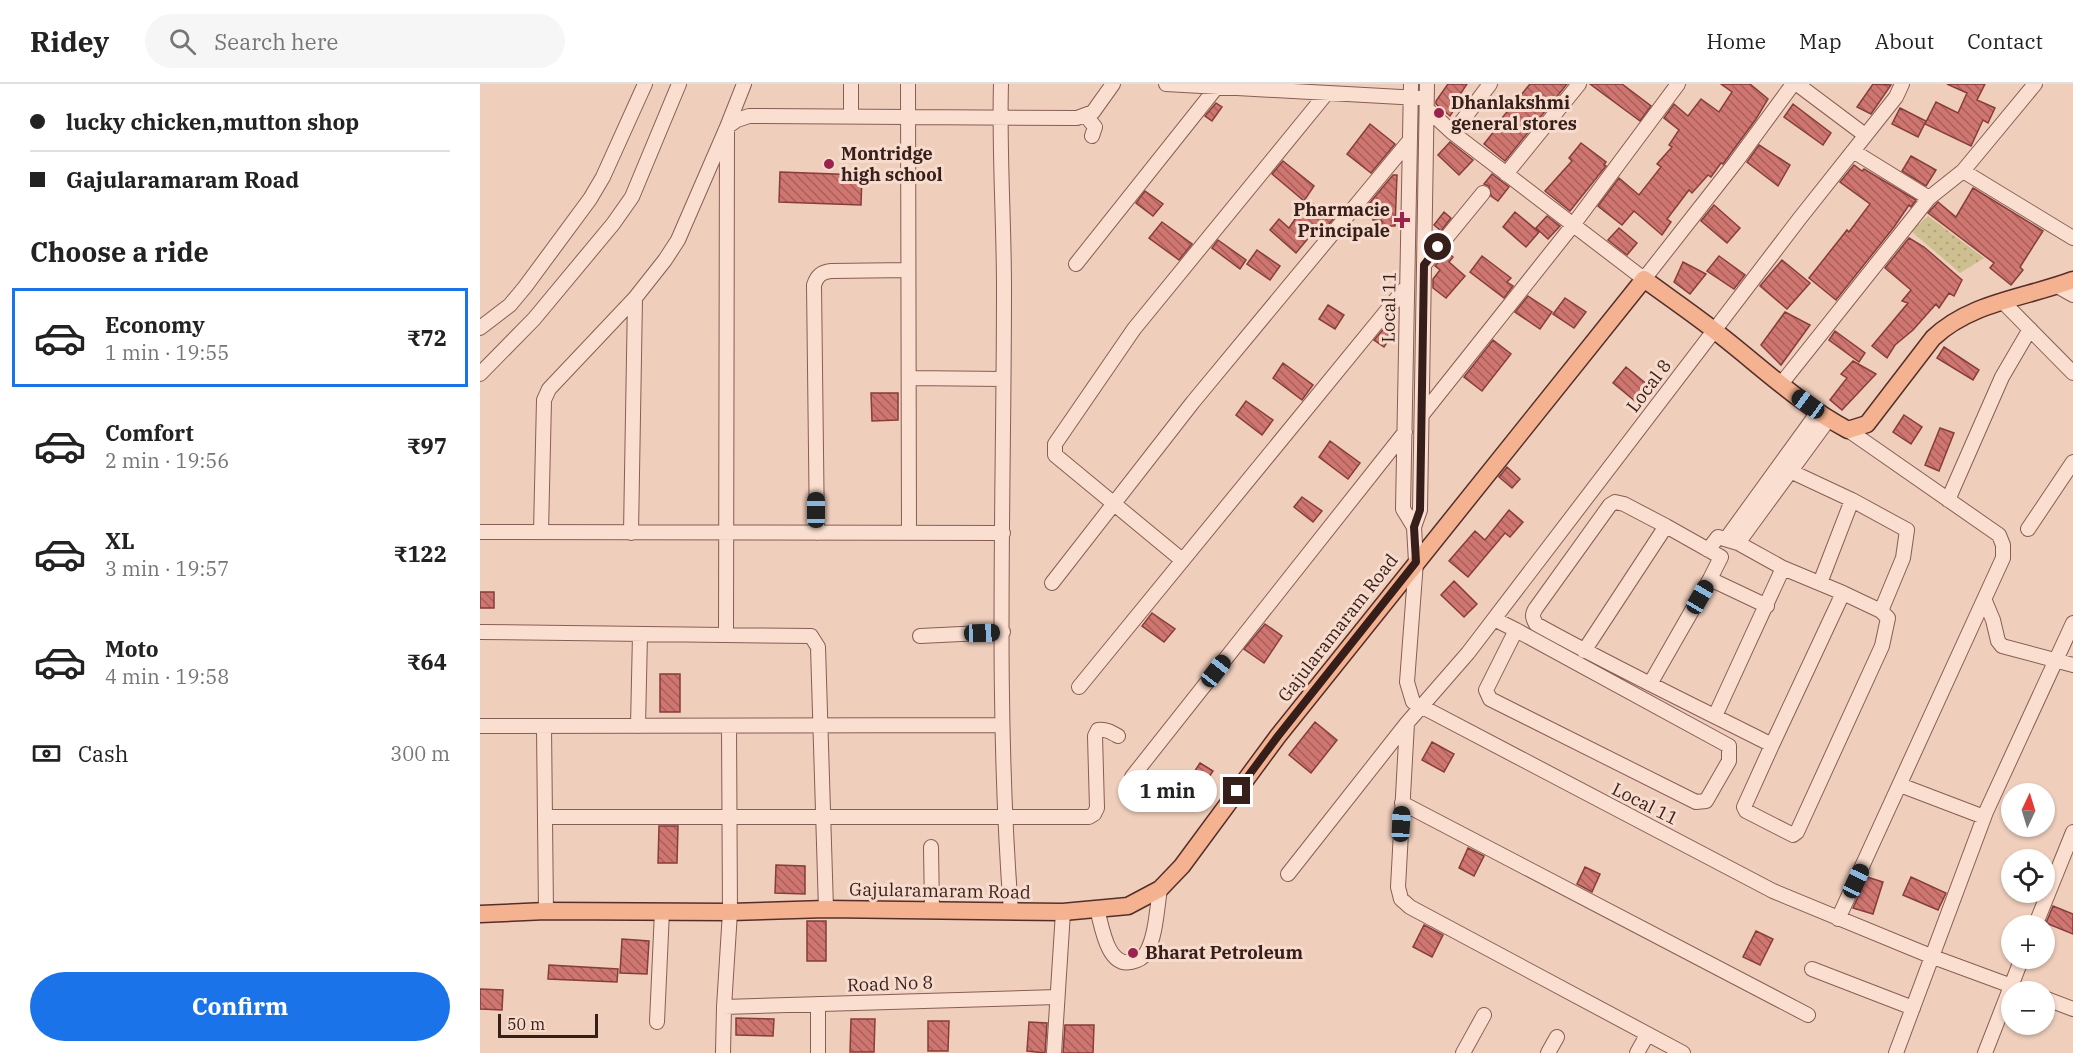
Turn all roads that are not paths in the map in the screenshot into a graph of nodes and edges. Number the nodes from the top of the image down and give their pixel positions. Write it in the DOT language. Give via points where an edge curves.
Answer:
graph roads {
  1 [pos="645,84"];
  2 [pos="679,84"];
  3 [pos="744,84"];
  4 [pos="851,84"];
  5 [pos="908,84"];
  6 [pos="1001,84"];
  7 [pos="1113,84"];
  8 [pos="1166,84"];
  9 [pos="1490,84"];
  10 [pos="1579,84"];
  11 [pos="1678,84"];
  12 [pos="1795,84"];
  13 [pos="1902,84"];
  14 [pos="2035,84"];
  15 [pos="1216,88"];
  16 [pos="1411,91"];
  17 [pos="1326,94"];
  18 [pos="1427,97"];
  19 [pos="1086,116"];
  20 [pos="850,117"];
  21 [pos="907,117"];
  22 [pos="1000,118"];
  23 [pos="728,127"];
  24 [pos="1453,133"];
  25 [pos="1865,135"];
  26 [pos="1092,136"];
  27 [pos="1410,140"];
  28 [pos="1853,151"];
  29 [pos="1963,171"];
  30 [pos="1506,174"];
  31 [pos="1483,193"];
  32 [pos="1929,198"];
  33 [pos="1573,225"];
  34 [pos="1408,236"];
  35 [pos="1425,236"];
  36 [pos="2073,238"];
  37 [pos="1076,264"];
  38 [pos="1424,265"];
  39 [pos="908,270"];
  40 [pos="1644,279"];
  41 [pos="2065,283"];
  42 [pos="1407,286"];
  43 [pos="2073,295"];
  44 [pos="635,298"];
  45 [pos="2002,301"];
  46 [pos="480,328"];
  47 [pos="2030,329"];
  48 [pos="1715,331"];
  49 [pos="2073,373"];
  50 [pos="480,374"];
  51 [pos="909,378"];
  52 [pos="1003,379"];
  53 [pos="1781,384"];
  54 [pos="1406,387"];
  55 [pos="1422,387"];
  56 [pos="1422,415"];
  57 [pos="1823,416"];
  58 [pos="1848,430"];
  59 [pos="1405,432"];
  60 [pos="2073,462"];
  61 [pos="1785,468"];
  62 [pos="1852,500"];
  63 [pos="1948,500"];
  64 [pos="1115,504"];
  65 [pos="1666,526"];
  66 [pos="1414,527"];
  67 [pos="2028,529"];
  68 [pos="480,532"];
  69 [pos="541,532"];
  70 [pos="631,532"];
  71 [pos="726,533"];
  72 [pos="816,533"];
  73 [pos="909,533"];
  74 [pos="1003,533"];
  75 [pos="1732,541"];
  76 [pos="1708,550"];
  77 [pos="1182,560"];
  78 [pos="1416,562"];
  79 [pos="1783,568"];
  80 [pos="1710,579"];
  81 [pos="1052,583"];
  82 [pos="1820,583"];
  83 [pos="1843,593"];
  84 [pos="1985,601"];
  85 [pos="1767,606"];
  86 [pos="1881,612"];
  87 [pos="1494,619"];
  88 [pos="2073,623"];
  89 [pos="1516,630"];
  90 [pos="480,632"];
  91 [pos="1003,632"];
  92 [pos="640,634"];
  93 [pos="726,635"];
  94 [pos="920,636"];
  95 [pos="1584,651"];
  96 [pos="2056,659"];
  97 [pos="2073,665"];
  98 [pos="1650,684"];
  99 [pos="1079,687"];
  100 [pos="1421,708"];
  101 [pos="1715,716"];
  102 [pos="1407,723"];
  103 [pos="1002,725"];
  104 [pos="480,726"];
  105 [pos="638,726"];
  106 [pos="729,726"];
  107 [pos="821,726"];
  108 [pos="544,727"];
  109 [pos="1118,736"];
  110 [pos="1772,745"];
  111 [pos="1132,777"];
  112 [pos="1900,785"];
  113 [pos="1402,803"];
  114 [pos="729,816"];
  115 [pos="545,817"];
  116 [pos="1004,817"];
  117 [pos="1984,817"];
  118 [pos="823,818"];
  119 [pos="2073,832"];
  120 [pos="931,847"];
  121 [pos="1288,874"];
  122 [pos="1160,889"];
  123 [pos="826,909"];
  124 [pos="1097,909"];
  125 [pos="932,910"];
  126 [pos="546,911"];
  127 [pos="662,911"];
  128 [pos="1011,911"];
  129 [pos="730,912"];
  130 [pos="1063,912"];
  131 [pos="480,914"];
  132 [pos="2039,915"];
  133 [pos="1838,919"];
  134 [pos="1933,957"];
  135 [pos="1812,969"];
  136 [pos="2001,981"];
  137 [pos="1057,997"];
  138 [pos="2055,1002"];
  139 [pos="818,1004"];
  140 [pos="724,1007"];
  141 [pos="1913,1008"];
  142 [pos="2073,1009"];
  143 [pos="2001,1013"];
  144 [pos="1484,1015"];
  145 [pos="1808,1015"];
  146 [pos="657,1022"];
  147 [pos="1647,1035"];
  148 [pos="1557,1036"];
  149 [pos="723,1053"];
  150 [pos="818,1053"];
  151 [pos="1054,1053"];
  152 [pos="1463,1053"];
  153 [pos="1548,1053"];
  154 [pos="1637,1053"];
  155 [pos="1683,1053"];
  156 [pos="1896,1053"];
  157 [pos="1985,1053"];
  1 -- 46 [label="street" via="590,199 525,287"];
  2 -- 50 [label="street" via="632,196 613,224 534,319"];
  3 -- 23 [label="street"];
  4 -- 20 [label="street"];
  5 -- 21 [label="street"];
  6 -- 22 [label="street"];
  7 -- 19 [label="street"];
  8 -- 15 [label="street"];
  9 -- 24 [label="street"];
  10 -- 30 [label="street"];
  11 -- 33 [label="street"];
  12 -- 25 [label="street"];
  12 -- 40 [label="street"];
  13 -- 25 [label="street, Local 8"];
  14 -- 29 [label="street"];
  15 -- 17 [label="street"];
  15 -- 37 [label="street"];
  16 -- 17 [label="street"];
  16 -- 18 [label="street"];
  16 -- 27 [label="street, Local 11"];
  17 -- 64 [label="street" via="1134,328 1057,438 1055,455"];
  18 -- 24 [label="street"];
  18 -- 35 [label="street, Local 11"];
  19 -- 22 [label="street"];
  19 -- 26 [label="street" via="1095,127"];
  20 -- 21 [label="street"];
  20 -- 23 [label="street" via="749,116"];
  21 -- 22 [label="street"];
  21 -- 39 [label="street"];
  22 -- 52 [label="street"];
  23 -- 44 [label="street" via="678,240"];
  23 -- 71 [label="street"];
  24 -- 30 [label="street"];
  25 -- 28 [label="street, Local 8"];
  27 -- 34 [label="street, Local 11"];
  27 -- 64 [label="street" via="1193,402"];
  28 -- 32 [label="street"];
  28 -- 48 [label="street, Local 8"];
  29 -- 32 [label="street"];
  29 -- 36 [label="street"];
  30 -- 33 [label="street"];
  31 -- 38 [label="street"];
  32 -- 53 [label="street"];
  33 -- 40 [label="street"];
  33 -- 56 [label="street"];
  34 -- 35 [label="street"];
  34 -- 42 [label="street, Local 11"];
  35 -- 38 [label="street, Local 11"];
  38 -- 55 [label="street, Local 11"];
  39 -- 51 [label="street"];
  39 -- 72 [label="street" via="831,270 816,278"];
  40 -- 48 [label="main road"];
  40 -- 78 [label="main road, Gajularamaram Road"];
  41 -- 43 [label="street"];
  41 -- 45 [label="main road"];
  42 -- 54 [label="street, Local 11"];
  42 -- 77 [label="street"];
  44 -- 69 [label="street" via="549,389 544,400"];
  44 -- 70 [label="street"];
  45 -- 47 [label="street"];
  45 -- 58 [label="main road" via="1946,326 1867,424"];
  47 -- 49 [label="street"];
  47 -- 63 [label="street" via="2002,377"];
  48 -- 53 [label="main road"];
  48 -- 87 [label="street, Local 8"];
  51 -- 52 [label="street"];
  51 -- 73 [label="street"];
  52 -- 74 [label="street"];
  53 -- 57 [label="main road"];
  54 -- 55 [label="street"];
  54 -- 59 [label="street, Local 11"];
  55 -- 56 [label="street, Local 11"];
  56 -- 66 [label="street, Local 11" via="1420,510"];
  57 -- 58 [label="main road"];
  57 -- 61 [label="street"];
  58 -- 63 [label="street"];
  59 -- 66 [label="street, Local 11" via="1403,509"];
  59 -- 111 [label="street"];
  60 -- 67 [label="street"];
  61 -- 62 [label="street"];
  61 -- 75 [label="street"];
  62 -- 82 [label="street"];
  62 -- 86 [label="street" via="1907,530 1903,558"];
  63 -- 84 [label="street" via="1999,535 2003,558"];
  64 -- 77 [label="street"];
  64 -- 81 [label="street"];
  65 -- 76 [label="street"];
  65 -- 95 [label="street"];
  65 -- 95 [label="street" via="1615,502 1533,613 1536,624"];
  66 -- 78 [label="street, Local 11"];
  68 -- 69 [label="street"];
  69 -- 70 [label="street"];
  70 -- 71 [label="street"];
  71 -- 72 [label="street"];
  71 -- 93 [label="street"];
  72 -- 73 [label="street"];
  73 -- 74 [label="street"];
  74 -- 91 [label="street"];
  75 -- 76 [label="street" via="1718,537"];
  75 -- 79 [label="street"];
  76 -- 80 [label="street" via="1721,557"];
  77 -- 99 [label="street"];
  78 -- 100 [label="street, Local 11" via="1407,682 1413,702"];
  78 -- 122 [label="main road, Gajularamaram Road" via="1278,736 1182,866"];
  79 -- 82 [label="street"];
  79 -- 85 [label="street"];
  80 -- 85 [label="street"];
  80 -- 98 [label="street"];
  82 -- 83 [label="street"];
  83 -- 86 [label="street"];
  83 -- 110 [label="street"];
  84 -- 96 [label="street" via="2001,646"];
  84 -- 112 [label="street"];
  85 -- 101 [label="street"];
  86 -- 110 [label="street" via="1888,618 1882,646 1793,835 1744,807"];
  87 -- 89 [label="street"];
  87 -- 100 [label="street, Local 8"];
  88 -- 96 [label="street"];
  89 -- 89 [label="street" via="1729,746 1729,760 1706,801 1696,802 1490,699 1486,690"];
  90 -- 92 [label="street"];
  91 -- 94 [label="street"];
  91 -- 103 [label="street"];
  92 -- 93 [label="street"];
  92 -- 105 [label="street"];
  93 -- 107 [label="street" via="811,636 818,647"];
  95 -- 98 [label="street"];
  96 -- 97 [label="street"];
  96 -- 117 [label="street"];
  98 -- 101 [label="street"];
  100 -- 102 [label="street, Local 8"];
  100 -- 133 [label="street, Local 11" via="1773,891"];
  101 -- 110 [label="street"];
  102 -- 113 [label="street"];
  102 -- 121 [label="street, Local 8"];
  103 -- 107 [label="street"];
  103 -- 116 [label="street"];
  104 -- 108 [label="street"];
  105 -- 106 [label="street"];
  105 -- 108 [label="street"];
  106 -- 107 [label="street"];
  106 -- 114 [label="street"];
  107 -- 118 [label="street"];
  108 -- 115 [label="street"];
  109 -- 116 [label="street" via="1103,729 1095,736 1094,814"];
  112 -- 117 [label="street"];
  112 -- 133 [label="street"];
  113 -- 145 [label="street"];
  113 -- 147 [label="street" via="1398,887 1401,898 1410,907"];
  114 -- 115 [label="street"];
  114 -- 118 [label="street"];
  114 -- 129 [label="street"];
  115 -- 126 [label="street"];
  116 -- 118 [label="street"];
  116 -- 128 [label="street"];
  117 -- 134 [label="street"];
  118 -- 123 [label="street"];
  119 -- 132 [label="street"];
  120 -- 125 [label="street"];
  122 -- 124 [label="main road, Gajularamaram Road" via="1128,906"];
  122 -- 124 [label="street" via="1146,953 1137,961 1126,963 1115,958"];
  123 -- 125 [label="main road, Gajularamaram Road"];
  123 -- 129 [label="main road, Gajularamaram Road"];
  124 -- 130 [label="main road, Gajularamaram Road"];
  125 -- 128 [label="main road, Gajularamaram Road"];
  126 -- 127 [label="main road, Gajularamaram Road"];
  126 -- 131 [label="main road, Gajularamaram Road"];
  127 -- 129 [label="main road, Gajularamaram Road"];
  127 -- 146 [label="street"];
  128 -- 130 [label="main road, Gajularamaram Road"];
  129 -- 140 [label="street"];
  130 -- 137 [label="street"];
  133 -- 134 [label="street, Local 11"];
  134 -- 136 [label="street, Local 11"];
  134 -- 141 [label="street"];
  135 -- 141 [label="street"];
  137 -- 139 [label="street, Road No 8"];
  137 -- 151 [label="street"];
  138 -- 142 [label="street"];
  139 -- 140 [label="street, Road No 8"];
  139 -- 150 [label="street"];
  140 -- 149 [label="street"];
  141 -- 156 [label="street"];
  143 -- 157 [label="street"];
  144 -- 152 [label="street"];
  147 -- 154 [label="street"];
  147 -- 155 [label="street"];
  148 -- 153 [label="street"];
}
